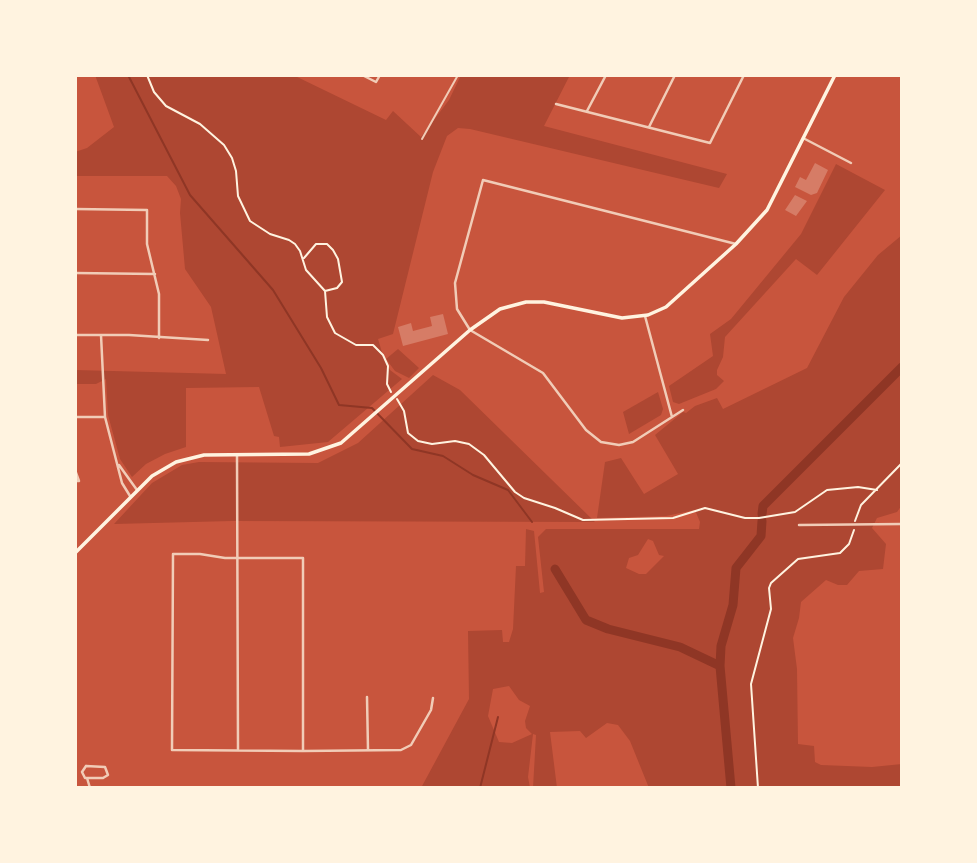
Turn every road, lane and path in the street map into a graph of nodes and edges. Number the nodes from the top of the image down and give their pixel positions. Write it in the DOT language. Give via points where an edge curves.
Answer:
graph roads {
  1 [pos="147,75"];
  2 [pos="362,75"];
  3 [pos="380,75"];
  4 [pos="458,75"];
  5 [pos="606,75"];
  6 [pos="675,75"];
  7 [pos="744,75"];
  8 [pos="835,75"];
  9 [pos="556,104"];
  10 [pos="587,111"];
  11 [pos="649,127"];
  12 [pos="803,138"];
  13 [pos="422,139"];
  14 [pos="850,163"];
  15 [pos="75,209"];
  16 [pos="736,244"];
  17 [pos="303,259"];
  18 [pos="75,273"];
  19 [pos="155,274"];
  20 [pos="326,291"];
  21 [pos="645,316"];
  22 [pos="470,330"];
  23 [pos="75,335"];
  24 [pos="101,335"];
  25 [pos="159,338"];
  26 [pos="208,340"];
  27 [pos="683,410"];
  28 [pos="105,416"];
  29 [pos="75,417"];
  30 [pos="672,417"];
  31 [pos="237,455"];
  32 [pos="902,463"];
  33 [pos="119,465"];
  34 [pos="75,470"];
  35 [pos="75,481"];
  36 [pos="137,490"];
  37 [pos="877,490"];
  38 [pos="130,496"];
  39 [pos="854,524"];
  40 [pos="902,524"];
  41 [pos="799,525"];
  42 [pos="75,553"];
  43 [pos="237,558"];
  44 [pos="367,697"];
  45 [pos="433,698"];
  46 [pos="238,750"];
  47 [pos="368,750"];
  48 [pos="303,751"];
  49 [pos="87,778"];
  50 [pos="90,788"];
  51 [pos="758,788"];
  1 -- 17 [label="path" via="166,106 200,124 228,151 240,204 250,221 289,240"];
  2 -- 3 [label="street" via="376,82"];
  4 -- 13 [label="lane"];
  5 -- 10 [label="street"];
  6 -- 11 [label="street"];
  7 -- 11 [label="street" via="710,143"];
  8 -- 12 [label="main road"];
  9 -- 10 [label="street"];
  10 -- 11 [label="street"];
  12 -- 14 [label="street"];
  12 -- 16 [label="main road" via="767,210"];
  15 -- 19 [label="street" via="147,210 147,244"];
  16 -- 21 [label="main road" via="674,302"];
  16 -- 22 [label="street" via="483,180 455,283 457,309"];
  17 -- 20 [label="path" via="306,270"];
  17 -- 20 [label="path" via="316,244 327,244 333,250 342,282"];
  18 -- 19 [label="street"];
  19 -- 25 [label="street"];
  20 -- 37 [label="path" via="327,317 335,333 356,345 373,345 383,355 388,388 404,411 410,436 424,443 465,442 484,455 515,492 580,519 673,518 705,508 759,518 795,512 827,490"];
  21 -- 22 [label="main road" via="614,318 526,302 500,309"];
  21 -- 30 [label="street"];
  22 -- 30 [label="street" via="543,373 586,430 601,442 633,442"];
  22 -- 31 [label="main road" via="333,447 316,453"];
  23 -- 24 [label="street"];
  24 -- 25 [label="street"];
  24 -- 28 [label="street"];
  25 -- 26 [label="street"];
  27 -- 30 [label="street"];
  28 -- 29 [label="street"];
  28 -- 33 [label="street"];
  31 -- 36 [label="main road" via="185,459 159,471"];
  31 -- 43 [label="street"];
  32 -- 37 [label="path"];
  33 -- 36 [label="street"];
  33 -- 38 [label="street"];
  34 -- 35 [label="street" via="79,481"];
  36 -- 38 [label="main road"];
  37 -- 39 [label="path" via="861,505"];
  38 -- 42 [label="main road"];
  39 -- 40 [label="street"];
  39 -- 41 [label="street"];
  39 -- 51 [label="path" via="851,541 840,553 798,559 769,588 771,609 751,684"];
  43 -- 46 [label="street"];
  43 -- 46 [label="street" via="173,554 172,750"];
  43 -- 48 [label="street" via="303,558"];
  44 -- 47 [label="street"];
  45 -- 47 [label="street" via="431,710 408,748"];
  46 -- 48 [label="street"];
  47 -- 48 [label="street"];
  49 -- 49 [label="street" via="105,778 108,770 85,767 82,774"];
  49 -- 50 [label="street"];
}
